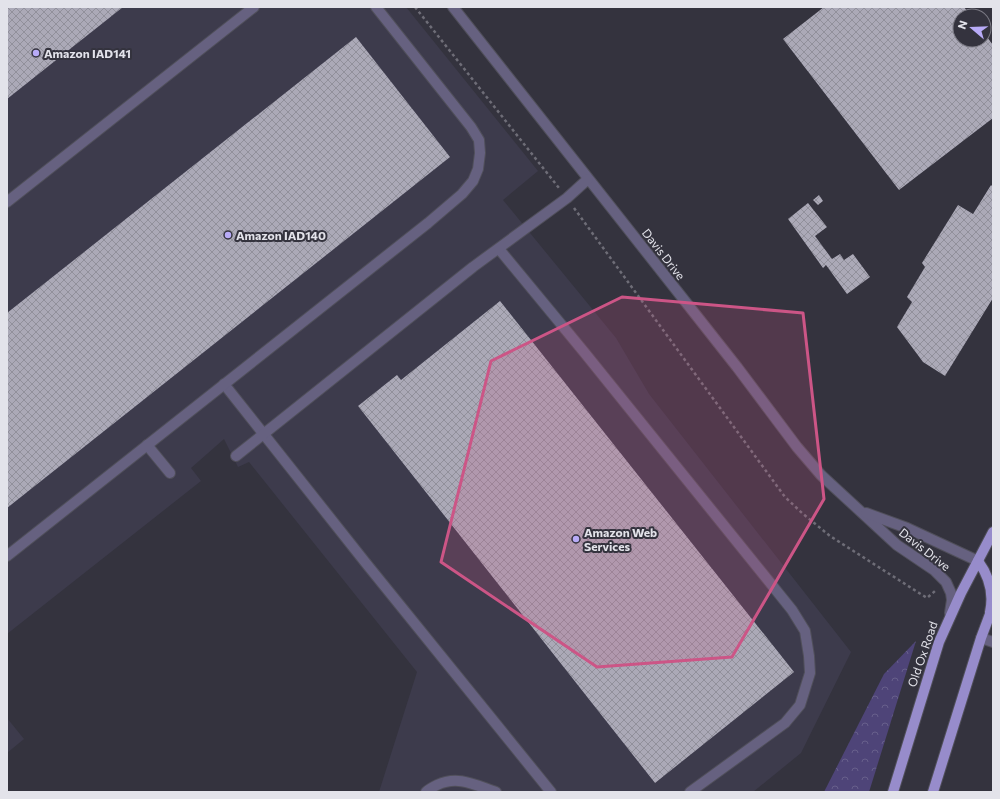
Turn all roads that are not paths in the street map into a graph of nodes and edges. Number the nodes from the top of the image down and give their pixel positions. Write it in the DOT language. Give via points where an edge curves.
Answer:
graph roads {
  1 [pos="254,7"];
  2 [pos="376,7"];
  3 [pos="453,7"];
  4 [pos="588,179"];
  5 [pos="7,202"];
  6 [pos="499,249"];
  7 [pos="224,384"];
  8 [pos="264,434"];
  9 [pos="147,445"];
  10 [pos="236,456"];
  11 [pos="170,473"];
  12 [pos="860,510"];
  13 [pos="993,532"];
  14 [pos="7,556"];
  15 [pos="978,561"];
  16 [pos="993,606"];
  17 [pos="988,618"];
  18 [pos="949,619"];
  19 [pos="981,638"];
  20 [pos="993,642"];
  21 [pos="426,792"];
  22 [pos="496,792"];
  23 [pos="551,792"];
  24 [pos="690,792"];
  25 [pos="893,792"];
  26 [pos="933,792"];
  1 -- 5 [label="street"];
  2 -- 7 [label="street" via="479,140 478,169 473,182 428,223"];
  3 -- 4 [label="street, Davis Drive"];
  4 -- 6 [label="street"];
  4 -- 12 [label="street, Davis Drive" via="797,447 821,475"];
  6 -- 8 [label="street"];
  6 -- 24 [label="street" via="787,604 805,631 810,673 800,705 785,722"];
  7 -- 8 [label="street"];
  7 -- 9 [label="street"];
  8 -- 10 [label="street"];
  8 -- 23 [label="street"];
  9 -- 11 [label="street"];
  9 -- 14 [label="street"];
  12 -- 15 [label="street, Davis Drive" via="907,528"];
  12 -- 18 [label="street, Davis Drive" via="897,545 934,570 946,582 952,600"];
  13 -- 15 [label="main road, Old Ox Road"];
  15 -- 17 [label="main road" via="985,570 990,589 991,604"];
  15 -- 18 [label="main road, Old Ox Road"];
  16 -- 17 [label="main road"];
  17 -- 19 [label="main road"];
  18 -- 25 [label="main road, Old Ox Road" via="930,667"];
  19 -- 20 [label="street"];
  19 -- 26 [label="main road"];
  21 -- 22 [label="street" via="446,781 466,781"];
}
